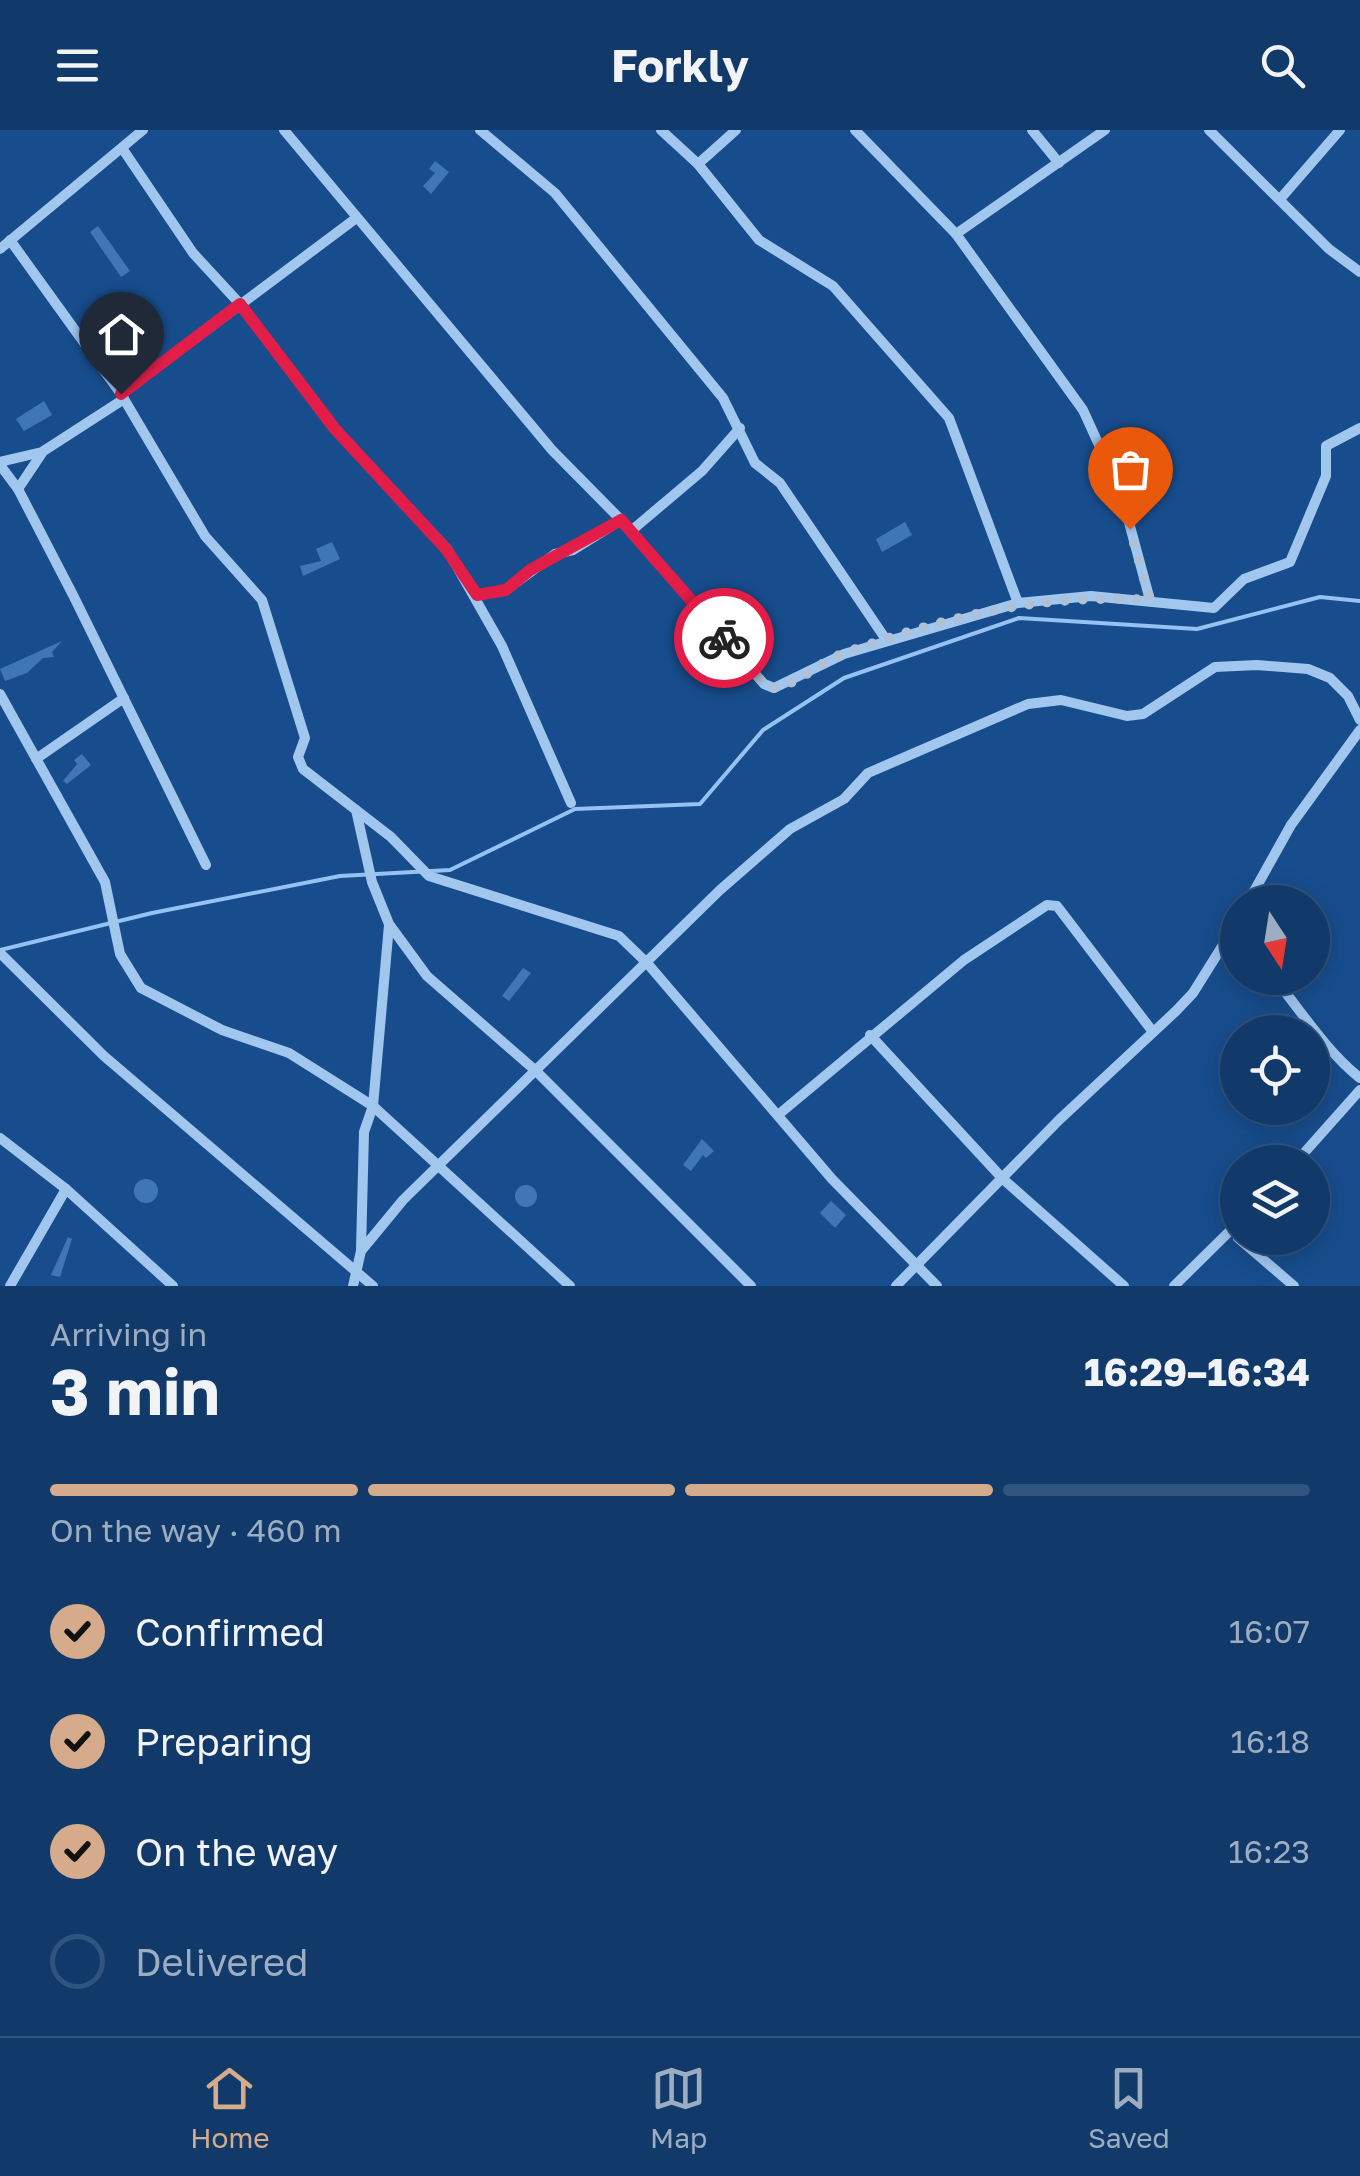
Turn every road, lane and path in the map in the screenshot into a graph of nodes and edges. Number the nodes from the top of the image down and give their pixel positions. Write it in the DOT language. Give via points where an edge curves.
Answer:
graph roads {
  1 [pos="143,130"];
  2 [pos="284,130"];
  3 [pos="480,130"];
  4 [pos="661,130"];
  5 [pos="736,130"];
  6 [pos="855,130"];
  7 [pos="1032,130"];
  8 [pos="1105,130"];
  9 [pos="1209,130"];
  10 [pos="1340,130"];
  11 [pos="122,148"];
  12 [pos="1059,163"];
  13 [pos="698,164"];
  14 [pos="1281,198"];
  15 [pos="355,218"];
  16 [pos="956,234"];
  17 [pos="10,240"];
  18 [pos="0,249"];
  19 [pos="1360,272"];
  20 [pos="240,304"];
  21 [pos="123,396"];
  22 [pos="740,428"];
  23 [pos="1360,428"];
  24 [pos="42,452"];
  25 [pos="0,464"];
  26 [pos="18,489"];
  27 [pos="621,520"];
  28 [pos="630,531"];
  29 [pos="477,595"];
  30 [pos="1150,600"];
  31 [pos="1018,603"];
  32 [pos="888,641"];
  33 [pos="0,694"];
  34 [pos="124,698"];
  35 [pos="1360,720"];
  36 [pos="1360,730"];
  37 [pos="36,759"];
  38 [pos="571,803"];
  39 [pos="356,809"];
  40 [pos="206,865"];
  41 [pos="1257,885"];
  42 [pos="390,924"];
  43 [pos="1220,951"];
  44 [pos="0,953"];
  45 [pos="647,962"];
  46 [pos="1289,995"];
  47 [pos="1153,1032"];
  48 [pos="870,1035"];
  49 [pos="536,1071"];
  50 [pos="1360,1078"];
  51 [pos="1360,1090"];
  52 [pos="372,1106"];
  53 [pos="778,1115"];
  54 [pos="0,1138"];
  55 [pos="1311,1145"];
  56 [pos="441,1165"];
  57 [pos="1003,1179"];
  58 [pos="66,1189"];
  59 [pos="1220,1246"];
  60 [pos="361,1251"];
  61 [pos="1261,1255"];
  62 [pos="915,1266"];
  63 [pos="356,1271"];
  64 [pos="10,1286"];
  65 [pos="174,1286"];
  66 [pos="353,1286"];
  67 [pos="374,1286"];
  68 [pos="570,1286"];
  69 [pos="751,1286"];
  70 [pos="896,1286"];
  71 [pos="938,1286"];
  72 [pos="1124,1286"];
  73 [pos="1174,1286"];
  74 [pos="1294,1286"];
  1 -- 11 [label="street"];
  2 -- 15 [label="street"];
  3 -- 22 [label="street" via="555,192"];
  4 -- 13 [label="street"];
  5 -- 13 [label="street"];
  6 -- 16 [label="street"];
  7 -- 12 [label="street"];
  8 -- 12 [label="street"];
  9 -- 14 [label="street"];
  10 -- 14 [label="street"];
  11 -- 17 [label="street"];
  11 -- 20 [label="street" via="193,253"];
  12 -- 16 [label="street"];
  13 -- 31 [label="street" via="759,240 833,286 949,418"];
  14 -- 19 [label="street"];
  15 -- 20 [label="street"];
  15 -- 27 [label="street" via="552,450"];
  16 -- 30 [label="street" via="1083,410 1121,493"];
  17 -- 18 [label="street"];
  17 -- 21 [label="street"];
  20 -- 21 [label="street"];
  20 -- 29 [label="street" via="335,429 446,549"];
  21 -- 24 [label="street"];
  21 -- 39 [label="street" via="205,536 262,600 305,738 298,757 303,769"];
  22 -- 28 [label="street" via="702,472"];
  22 -- 32 [label="street" via="755,463 780,484"];
  23 -- 30 [label="street" via="1326,446 1326,476 1290,562 1244,579 1214,608"];
  24 -- 25 [label="street"];
  24 -- 26 [label="street"];
  25 -- 26 [label="street"];
  26 -- 34 [label="street"];
  27 -- 28 [label="street"];
  27 -- 29 [label="street" via="506,590"];
  28 -- 32 [label="street" via="764,684 781,687 822,662"];
  29 -- 38 [label="street"];
  30 -- 31 [label="street" via="1090,596"];
  31 -- 32 [label="street"];
  33 -- 37 [label="street"];
  34 -- 37 [label="street"];
  34 -- 40 [label="street"];
  35 -- 45 [label="street" via="1330,678 1257,665 1208,670 1143,714 1060,700 1028,704 868,773 827,811 777,840"];
  36 -- 41 [label="street" via="1291,825"];
  37 -- 52 [label="street" via="105,882 120,954 142,988 222,1030 289,1052"];
  39 -- 42 [label="street" via="372,882"];
  39 -- 45 [label="street" via="429,876 619,936"];
  42 -- 49 [label="street" via="427,976"];
  42 -- 52 [label="street"];
  43 -- 47 [label="street" via="1193,993"];
  44 -- 63 [label="street" via="104,1056"];
  45 -- 49 [label="street"];
  45 -- 53 [label="street"];
  46 -- 50 [label="street" via="1333,1057"];
  47 -- 48 [label="street" via="1052,904 964,960"];
  47 -- 57 [label="street"];
  48 -- 53 [label="street"];
  48 -- 57 [label="street"];
  49 -- 56 [label="street"];
  49 -- 69 [label="street"];
  51 -- 55 [label="street"];
  52 -- 56 [label="street"];
  52 -- 60 [label="street" via="364,1132"];
  53 -- 62 [label="street"];
  54 -- 58 [label="street"];
  56 -- 60 [label="street"];
  56 -- 68 [label="street"];
  57 -- 62 [label="street"];
  57 -- 72 [label="street"];
  58 -- 64 [label="street"];
  58 -- 65 [label="street"];
  59 -- 73 [label="street"];
  60 -- 63 [label="street"];
  61 -- 74 [label="street"];
  62 -- 70 [label="street"];
  62 -- 71 [label="street"];
  63 -- 66 [label="street"];
  63 -- 67 [label="street"];
}
